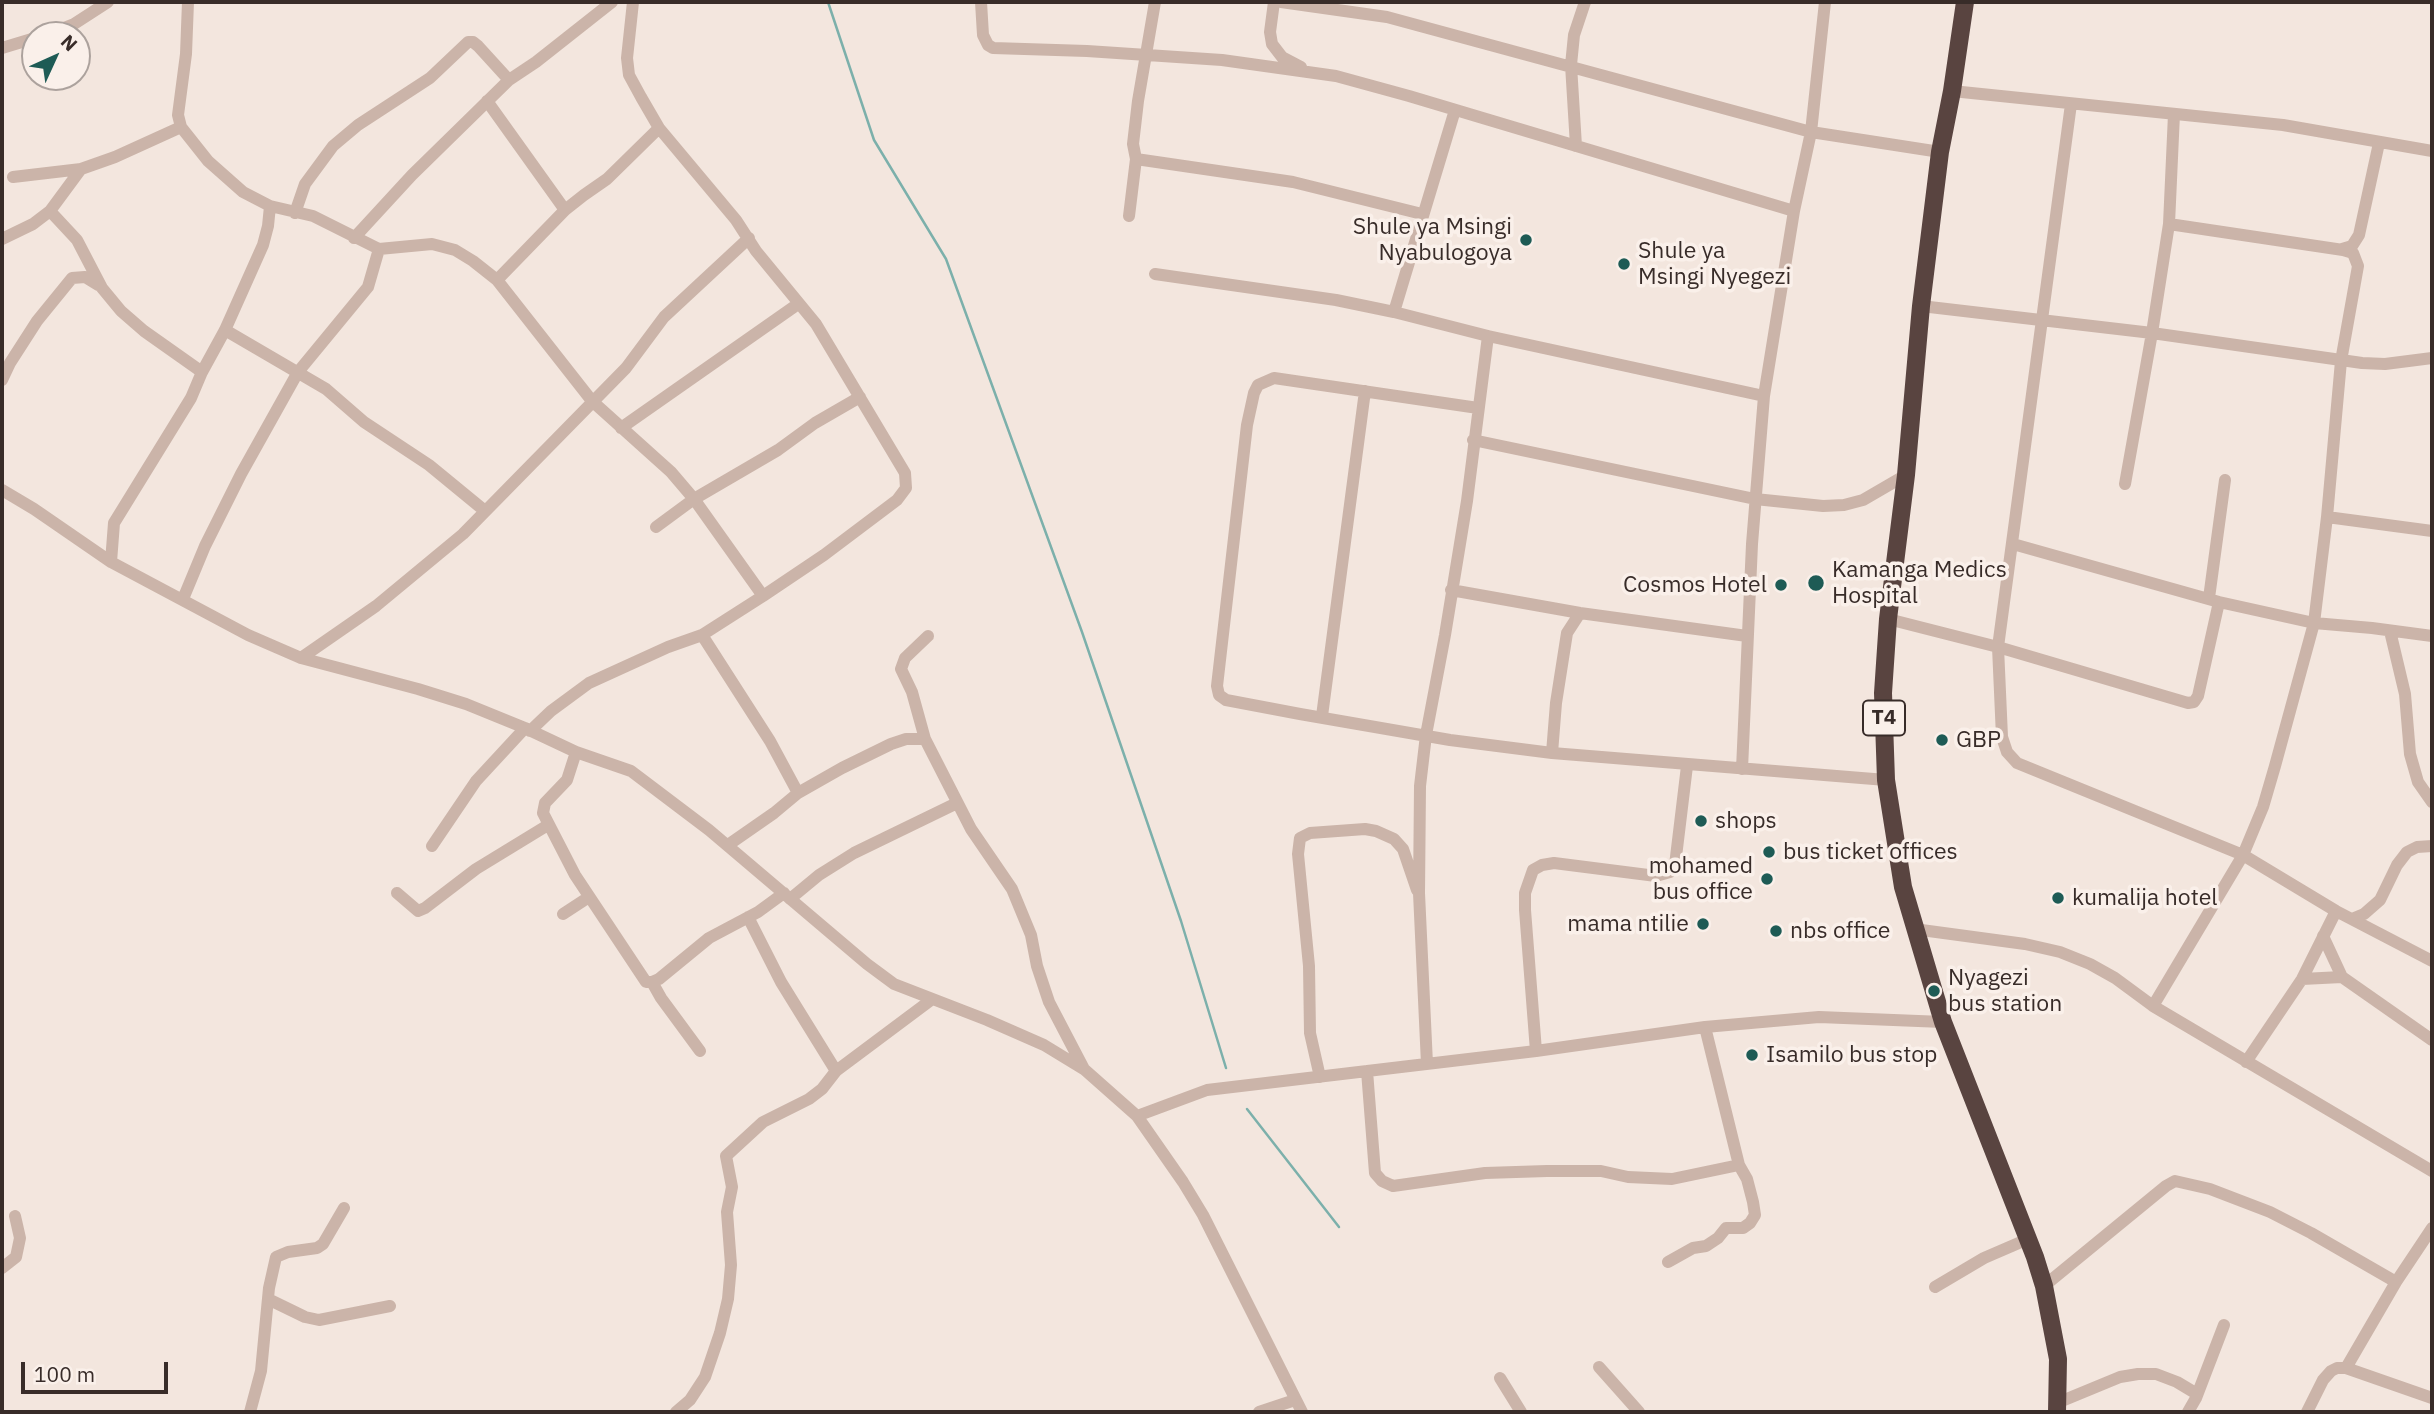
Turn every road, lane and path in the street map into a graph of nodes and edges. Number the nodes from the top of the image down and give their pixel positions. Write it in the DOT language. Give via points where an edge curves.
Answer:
graph roads {
  1 [pos="108,2"];
  2 [pos="188,2"];
  3 [pos="612,2"];
  4 [pos="632,2"];
  5 [pos="981,2"];
  6 [pos="1155,2"];
  7 [pos="1274,2"];
  8 [pos="1290,2"];
  9 [pos="1585,2"];
  10 [pos="1825,2"];
  11 [pos="1965,2"];
  12 [pos="79,21"];
  13 [pos="21,42"];
  14 [pos="2,48"];
  15 [pos="1145,55"];
  16 [pos="1571,65"];
  17 [pos="1310,71"];
  18 [pos="509,80"];
  19 [pos="1952,91"];
  20 [pos="487,100"];
  21 [pos="2071,104"];
  22 [pos="1455,110"];
  23 [pos="2174,114"];
  24 [pos="181,127"];
  25 [pos="659,128"];
  26 [pos="1811,132"];
  27 [pos="2379,143"];
  28 [pos="1576,146"];
  29 [pos="2432,151"];
  30 [pos="1940,152"];
  31 [pos="1136,159"];
  32 [pos="82,169"];
  33 [pos="13,177"];
  34 [pos="270,206"];
  35 [pos="565,210"];
  36 [pos="50,211"];
  37 [pos="1794,211"];
  38 [pos="295,213"];
  39 [pos="1422,214"];
  40 [pos="1129,216"];
  41 [pos="2168,224"];
  42 [pos="354,237"];
  43 [pos="2,239"];
  44 [pos="750,239"];
  45 [pos="379,249"];
  46 [pos="2342,249"];
  47 [pos="1155,274"];
  48 [pos="497,280"];
  49 [pos="102,288"];
  50 [pos="798,304"];
  51 [pos="1921,306"];
  52 [pos="1394,312"];
  53 [pos="2043,319"];
  54 [pos="225,330"];
  55 [pos="2152,333"];
  56 [pos="1488,336"];
  57 [pos="2432,358"];
  58 [pos="2341,361"];
  59 [pos="202,372"];
  60 [pos="298,372"];
  61 [pos="2,380"];
  62 [pos="1365,391"];
  63 [pos="1764,396"];
  64 [pos="860,397"];
  65 [pos="592,401"];
  66 [pos="1478,408"];
  67 [pos="621,428"];
  68 [pos="1473,440"];
  69 [pos="1906,475"];
  70 [pos="2225,481"];
  71 [pos="2125,484"];
  72 [pos="2,490"];
  73 [pos="694,499"];
  74 [pos="1755,499"];
  75 [pos="485,511"];
  76 [pos="2327,517"];
  77 [pos="656,527"];
  78 [pos="2432,531"];
  79 [pos="2013,544"];
  80 [pos="111,562"];
  81 [pos="1451,590"];
  82 [pos="763,596"];
  83 [pos="183,599"];
  84 [pos="2214,600"];
  85 [pos="1580,614"];
  86 [pos="1888,619"];
  87 [pos="2314,623"];
  88 [pos="2390,631"];
  89 [pos="702,635"];
  90 [pos="928,636"];
  91 [pos="1747,636"];
  92 [pos="2432,636"];
  93 [pos="1998,647"];
  94 [pos="301,658"];
  95 [pos="1322,716"];
  96 [pos="527,729"];
  97 [pos="1426,735"];
  98 [pos="925,739"];
  99 [pos="576,752"];
  100 [pos="1552,753"];
  101 [pos="1687,766"];
  102 [pos="1742,769"];
  103 [pos="1886,780"];
  104 [pos="798,793"];
  105 [pos="2432,802"];
  106 [pos="957,803"];
  107 [pos="548,825"];
  108 [pos="728,845"];
  109 [pos="432,846"];
  110 [pos="2432,846"];
  111 [pos="2243,855"];
  112 [pos="397,893"];
  113 [pos="1419,894"];
  114 [pos="787,896"];
  115 [pos="589,897"];
  116 [pos="2336,911"];
  117 [pos="564,914"];
  118 [pos="748,917"];
  119 [pos="2351,919"];
  120 [pos="1914,929"];
  121 [pos="2323,936"];
  122 [pos="2430,957"];
  123 [pos="2342,977"];
  124 [pos="2302,979"];
  125 [pos="652,982"];
  126 [pos="931,1000"];
  127 [pos="2153,1006"];
  128 [pos="1943,1022"];
  129 [pos="1705,1027"];
  130 [pos="2432,1040"];
  131 [pos="700,1051"];
  132 [pos="1536,1051"];
  133 [pos="2246,1062"];
  134 [pos="1427,1064"];
  135 [pos="1085,1070"];
  136 [pos="836,1071"];
  137 [pos="1367,1071"];
  138 [pos="1321,1077"];
  139 [pos="1137,1116"];
  140 [pos="1740,1165"];
  141 [pos="2432,1171"];
  142 [pos="344,1208"];
  143 [pos="15,1216"];
  144 [pos="2432,1228"];
  145 [pos="2028,1240"];
  146 [pos="1668,1262"];
  147 [pos="2,1268"];
  148 [pos="2396,1282"];
  149 [pos="2044,1286"];
  150 [pos="1935,1287"];
  151 [pos="268,1300"];
  152 [pos="390,1306"];
  153 [pos="2224,1325"];
  154 [pos="1600,1367"];
  155 [pos="2346,1368"];
  156 [pos="1500,1378"];
  157 [pos="2197,1394"];
  158 [pos="2432,1398"];
  159 [pos="1299,1406"];
  160 [pos="2057,1408"];
  161 [pos="250,1412"];
  162 [pos="676,1412"];
  163 [pos="1259,1412"];
  164 [pos="1521,1412"];
  165 [pos="1639,1412"];
  166 [pos="2188,1412"];
  167 [pos="2306,1412"];
  1 -- 12 [label="street"];
  2 -- 24 [label="street" via="178,116"];
  3 -- 18 [label="street"];
  4 -- 25 [label="street" via="626,58 629,75"];
  5 -- 15 [label="street" via="983,35 993,48"];
  6 -- 15 [label="street"];
  7 -- 17 [label="street" via="1272,44 1282,57"];
  8 -- 16 [label="street" via="1387,17"];
  9 -- 16 [label="street" via="1574,35"];
  10 -- 26 [label="street"];
  11 -- 19 [label="highway, T4"];
  13 -- 14 [label="street"];
  15 -- 17 [label="street"];
  15 -- 31 [label="street" via="1133,144"];
  16 -- 26 [label="street"];
  16 -- 28 [label="street"];
  17 -- 22 [label="street"];
  18 -- 20 [label="street"];
  18 -- 38 [label="street" via="478,46 468,42 430,78 332,146 305,184"];
  19 -- 21 [label="street"];
  19 -- 30 [label="highway, T4"];
  20 -- 35 [label="street"];
  20 -- 42 [label="street"];
  21 -- 23 [label="street"];
  21 -- 53 [label="street"];
  22 -- 28 [label="street"];
  22 -- 39 [label="street"];
  23 -- 27 [label="street" via="2283,125"];
  23 -- 41 [label="street"];
  24 -- 32 [label="street"];
  24 -- 34 [label="street" via="223,176"];
  25 -- 35 [label="street" via="607,180"];
  25 -- 44 [label="street"];
  26 -- 30 [label="street"];
  26 -- 37 [label="street"];
  27 -- 29 [label="street"];
  27 -- 46 [label="street" via="2359,235 2352,246"];
  28 -- 37 [label="street"];
  30 -- 51 [label="highway, T4"];
  31 -- 39 [label="street" via="1293,182"];
  31 -- 40 [label="street"];
  32 -- 33 [label="street"];
  32 -- 36 [label="street"];
  34 -- 38 [label="street"];
  34 -- 54 [label="street" via="263,245"];
  35 -- 48 [label="street"];
  36 -- 43 [label="street"];
  36 -- 49 [label="street" via="77,240"];
  37 -- 63 [label="street"];
  38 -- 42 [label="street" via="313,216"];
  39 -- 52 [label="street"];
  41 -- 46 [label="street"];
  41 -- 55 [label="street"];
  42 -- 45 [label="street"];
  44 -- 50 [label="street"];
  44 -- 65 [label="street" via="664,317 626,368"];
  45 -- 48 [label="street" via="441,245 464,255"];
  45 -- 60 [label="street" via="368,287"];
  46 -- 58 [label="street" via="2354,255 2357,266"];
  47 -- 52 [label="street"];
  48 -- 65 [label="street"];
  49 -- 59 [label="street" via="144,331"];
  49 -- 61 [label="street" via="85,277 72,278 37,321"];
  50 -- 64 [label="street" via="816,324"];
  50 -- 67 [label="street"];
  51 -- 53 [label="street"];
  51 -- 69 [label="highway, T4"];
  52 -- 56 [label="street"];
  53 -- 55 [label="street"];
  53 -- 79 [label="street"];
  54 -- 59 [label="street"];
  54 -- 60 [label="street"];
  55 -- 58 [label="street"];
  55 -- 71 [label="street"];
  56 -- 63 [label="street"];
  56 -- 66 [label="street"];
  57 -- 58 [label="street" via="2385,364"];
  58 -- 76 [label="street"];
  59 -- 80 [label="street" via="191,398 114,523"];
  60 -- 75 [label="street" via="429,465"];
  60 -- 83 [label="street" via="241,474"];
  62 -- 66 [label="street"];
  62 -- 95 [label="street"];
  62 -- 95 [label="street" via="1269,379 1254,393 1247,425 1217,691 1226,700"];
  63 -- 74 [label="street"];
  64 -- 73 [label="street"];
  64 -- 82 [label="street" via="905,473 906,488 835,547"];
  65 -- 67 [label="street"];
  65 -- 75 [label="street"];
  66 -- 68 [label="street"];
  67 -- 73 [label="street" via="649,450"];
  68 -- 74 [label="street"];
  68 -- 81 [label="street"];
  69 -- 74 [label="street" via="1863,500 1844,505"];
  69 -- 86 [label="highway, T4"];
  70 -- 84 [label="street"];
  72 -- 80 [label="street"];
  73 -- 77 [label="street"];
  73 -- 82 [label="street"];
  74 -- 91 [label="street"];
  75 -- 94 [label="street" via="376,606"];
  76 -- 78 [label="street"];
  76 -- 87 [label="street"];
  79 -- 84 [label="street"];
  79 -- 93 [label="street"];
  80 -- 83 [label="street"];
  81 -- 85 [label="street"];
  81 -- 97 [label="street"];
  82 -- 89 [label="street"];
  83 -- 94 [label="street"];
  84 -- 87 [label="street"];
  84 -- 93 [label="street" via="2198,696 2188,704"];
  85 -- 91 [label="street"];
  85 -- 100 [label="street" via="1567,633"];
  86 -- 93 [label="street"];
  86 -- 103 [label="highway, T4" via="1883,693"];
  87 -- 88 [label="street"];
  87 -- 111 [label="street" via="2263,807"];
  88 -- 92 [label="street"];
  88 -- 105 [label="street" via="2405,694 2412,762 2418,782"];
  89 -- 96 [label="street" via="589,683"];
  89 -- 104 [label="street"];
  90 -- 98 [label="street" via="905,658 901,669"];
  91 -- 102 [label="street"];
  93 -- 111 [label="street" via="2002,737 2017,763"];
  94 -- 96 [label="street" via="466,704"];
  95 -- 97 [label="street"];
  96 -- 99 [label="street"];
  96 -- 109 [label="street" via="476,780"];
  97 -- 100 [label="street"];
  97 -- 113 [label="street" via="1420,786"];
  98 -- 104 [label="street" via="891,744"];
  98 -- 106 [label="street"];
  99 -- 107 [label="street" via="567,779 543,808"];
  99 -- 108 [label="street" via="631,771"];
  100 -- 101 [label="street"];
  101 -- 102 [label="street"];
  101 -- 132 [label="street" via="1675,865 1670,872 1656,876 1554,863 1534,870 1525,893 1525,910"];
  102 -- 103 [label="street"];
  103 -- 120 [label="highway, T4"];
  104 -- 108 [label="street"];
  106 -- 114 [label="street" via="854,853"];
  106 -- 135 [label="street" via="1018,900 1049,1002"];
  107 -- 112 [label="street" via="476,869 425,908 418,911"];
  107 -- 115 [label="street"];
  108 -- 114 [label="street"];
  110 -- 119 [label="street" via="2407,852 2380,900"];
  111 -- 116 [label="street"];
  111 -- 127 [label="street"];
  113 -- 134 [label="street"];
  113 -- 138 [label="street" via="1403,849 1394,839 1365,830 1300,838 1310,1032"];
  114 -- 118 [label="street"];
  114 -- 126 [label="street" via="894,984"];
  115 -- 117 [label="street"];
  115 -- 125 [label="street" via="646,982"];
  116 -- 119 [label="street"];
  116 -- 121 [label="street"];
  118 -- 125 [label="street" via="709,938"];
  118 -- 136 [label="street" via="781,982"];
  119 -- 122 [label="street"];
  120 -- 127 [label="street" via="2060,952 2115,978"];
  120 -- 128 [label="highway, T4"];
  121 -- 123 [label="street"];
  121 -- 124 [label="street"];
  123 -- 124 [label="street"];
  123 -- 130 [label="street"];
  124 -- 133 [label="street"];
  125 -- 131 [label="street"];
  126 -- 135 [label="street" via="1044,1045"];
  126 -- 136 [label="street"];
  127 -- 133 [label="street"];
  128 -- 129 [label="street" via="1819,1017"];
  128 -- 145 [label="highway, T4"];
  129 -- 132 [label="street"];
  129 -- 140 [label="street"];
  132 -- 134 [label="street"];
  133 -- 141 [label="street"];
  134 -- 137 [label="street"];
  135 -- 139 [label="street"];
  136 -- 162 [label="street" via="815,1094 763,1122 726,1156 732,1187 727,1212 731,1265 727,1299 705,1377"];
  137 -- 138 [label="street"];
  137 -- 140 [label="street" via="1375,1173 1393,1186 1485,1173 1547,1171 1601,1171 1672,1180"];
  138 -- 139 [label="street" via="1207,1090"];
  139 -- 159 [label="street" via="1203,1214"];
  140 -- 146 [label="street" via="1753,1202 1755,1215 1750,1223 1726,1228 1706,1246"];
  142 -- 151 [label="street" via="323,1244 276,1258"];
  143 -- 147 [label="street" via="20,1238 16,1257"];
  144 -- 148 [label="street"];
  145 -- 149 [label="highway, T4"];
  145 -- 150 [label="street" via="1984,1258"];
  148 -- 149 [label="street" via="2270,1212 2175,1181"];
  148 -- 155 [label="street"];
  149 -- 160 [label="highway, T4" via="2058,1359"];
  151 -- 152 [label="street" via="319,1320"];
  151 -- 161 [label="street" via="261,1371"];
  153 -- 157 [label="street"];
  154 -- 165 [label="street"];
  155 -- 158 [label="street"];
  155 -- 167 [label="street" via="2331,1371"];
  156 -- 164 [label="street"];
  157 -- 160 [label="street" via="2156,1374 2138,1374 2120,1377"];
  157 -- 166 [label="street"];
  159 -- 163 [label="street"];
}
